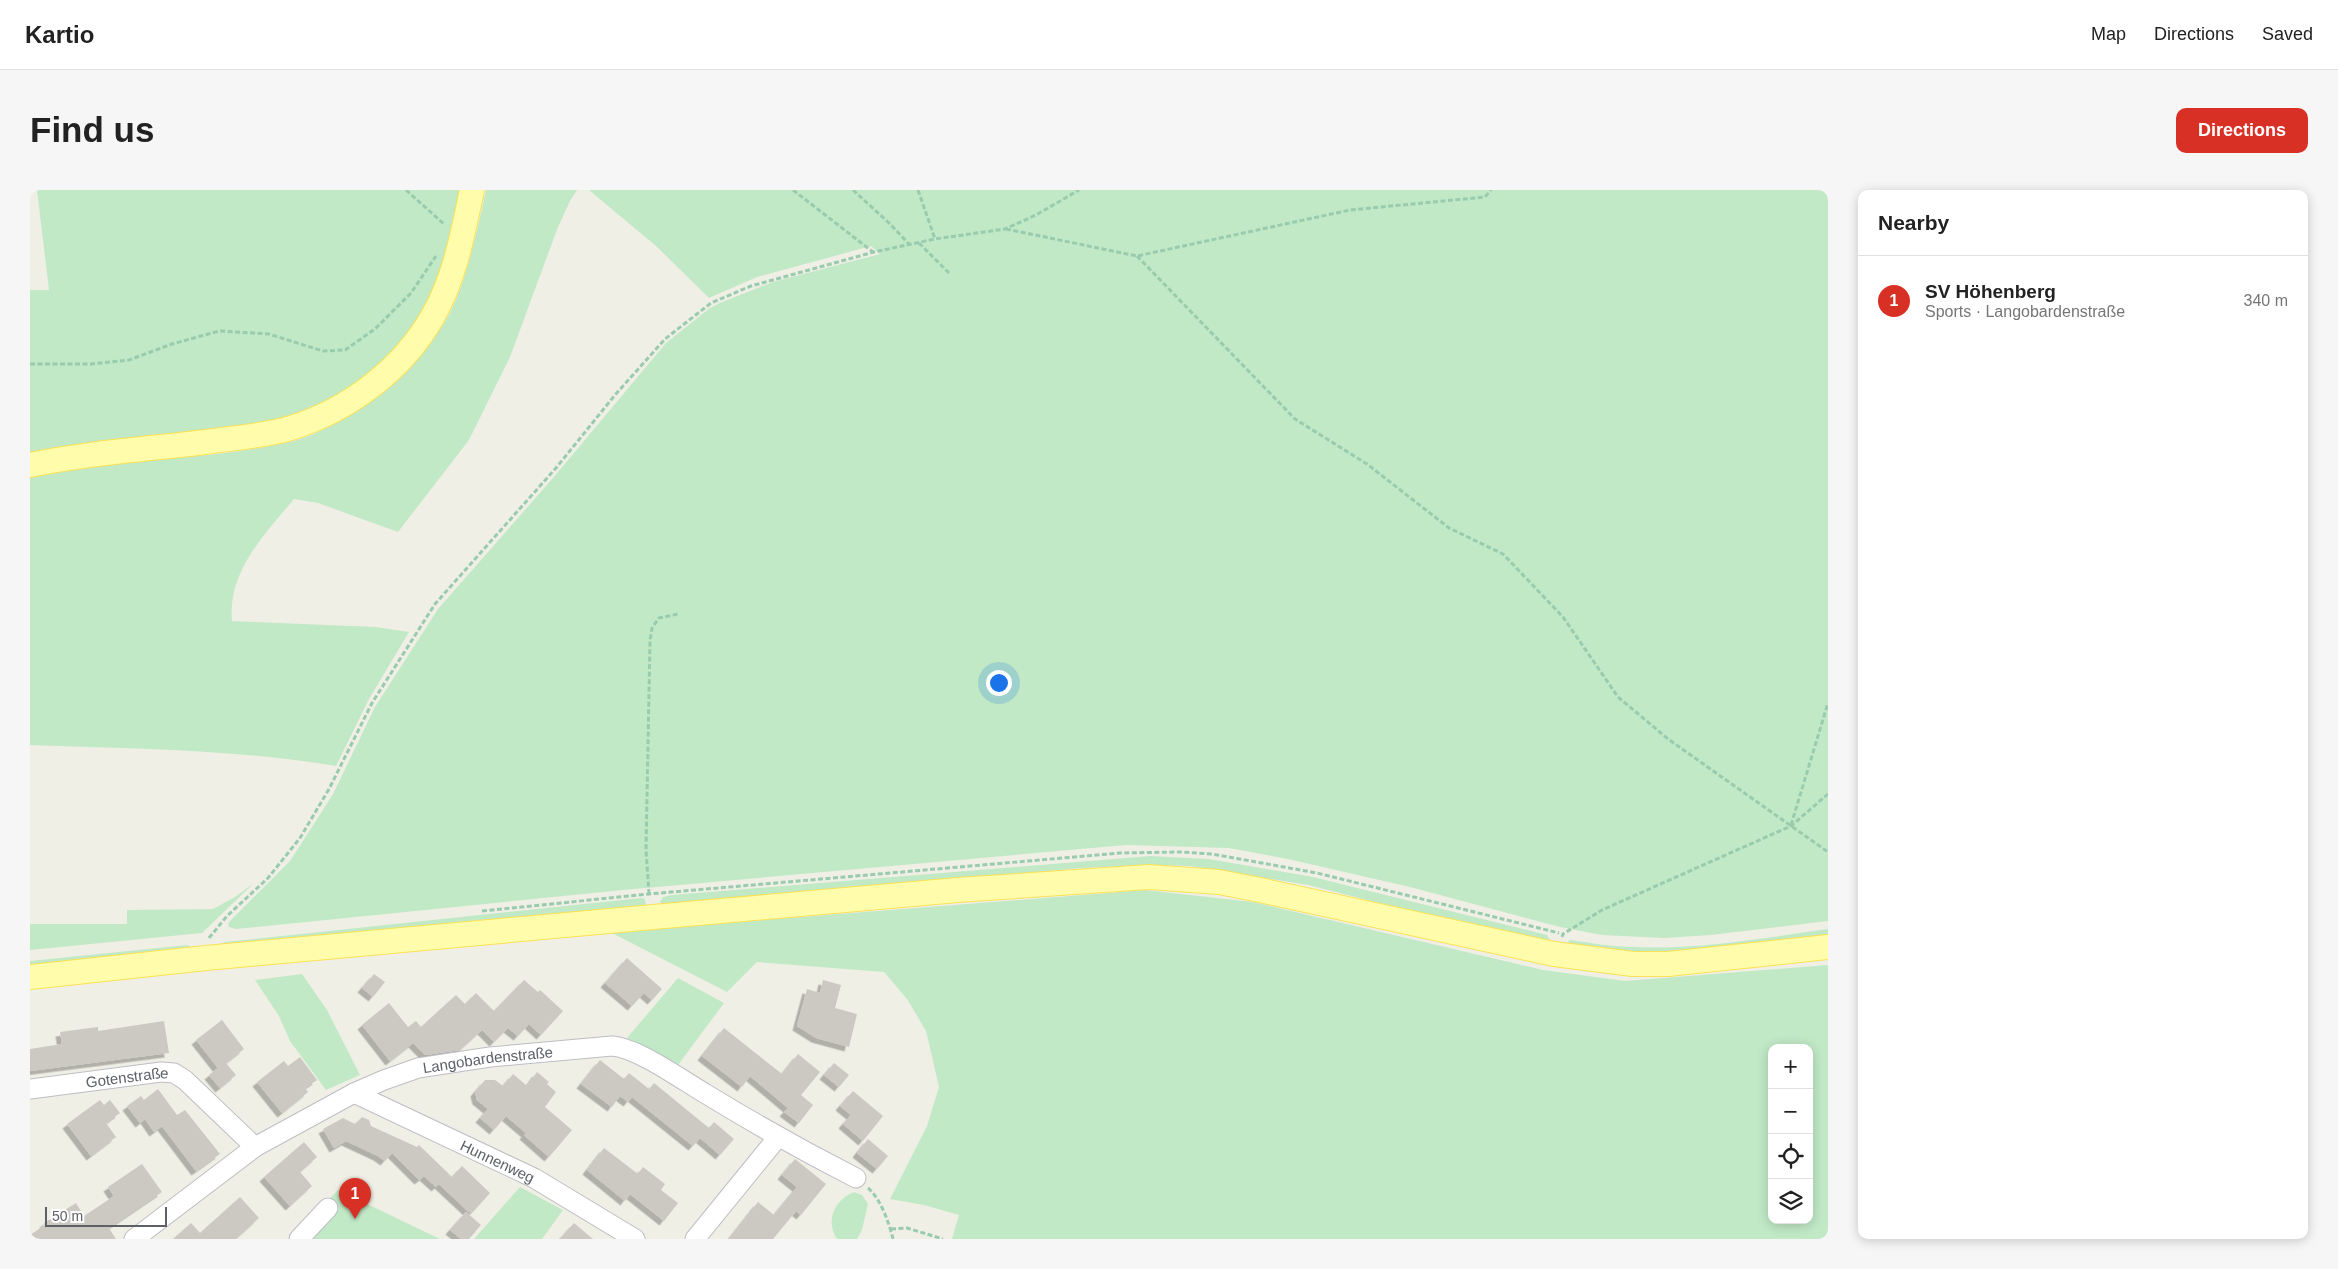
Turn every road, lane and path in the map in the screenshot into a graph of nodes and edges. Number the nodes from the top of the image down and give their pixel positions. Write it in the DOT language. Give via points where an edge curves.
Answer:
graph roads {
  1 [pos="406,190"];
  2 [pos="472,190"];
  3 [pos="793,190"];
  4 [pos="854,190"];
  5 [pos="918,190"];
  6 [pos="1079,190"];
  7 [pos="1491,190"];
  8 [pos="1005,229"];
  9 [pos="463,230"];
  10 [pos="936,239"];
  11 [pos="919,243"];
  12 [pos="909,244"];
  13 [pos="440,250"];
  14 [pos="874,252"];
  15 [pos="1137,256"];
  16 [pos="949,273"];
  17 [pos="30,364"];
  18 [pos="30,465"];
  19 [pos="678,614"];
  20 [pos="1828,703"];
  21 [pos="1828,794"];
  22 [pos="1791,826"];
  23 [pos="1828,852"];
  24 [pos="649,894"];
  25 [pos="1563,934"];
  26 [pos="208,939"];
  27 [pos="1828,947"];
  28 [pos="30,977"];
  29 [pos="30,1088"];
  30 [pos="354,1093"];
  31 [pos="778,1137"];
  32 [pos="254,1147"];
  33 [pos="856,1178"];
  34 [pos="328,1208"];
  35 [pos="891,1229"];
  36 [pos="134,1239"];
  37 [pos="299,1239"];
  38 [pos="635,1239"];
  39 [pos="695,1239"];
  40 [pos="893,1239"];
  41 [pos="943,1239"];
  1 -- 9 [label="path" via="449,228"];
  2 -- 9 [label="main road"];
  3 -- 14 [label="path"];
  4 -- 12 [label="path"];
  5 -- 10 [label="path"];
  6 -- 8 [label="path"];
  7 -- 15 [label="path" via="1485,198 1350,210"];
  8 -- 10 [label="path"];
  8 -- 15 [label="path"];
  9 -- 18 [label="main road" via="445,291 434,315 419,338 380,380 359,396 291,428 262,435"];
  10 -- 11 [label="path"];
  11 -- 12 [label="path"];
  11 -- 16 [label="path"];
  12 -- 14 [label="path"];
  13 -- 17 [label="path" via="411,293 375,329 345,350 323,351 269,334 220,331 129,360"];
  14 -- 26 [label="path" via="739,290 703,308 654,349 556,468 435,604 372,703 330,789 300,838 268,878 227,916"];
  15 -- 22 [label="path" via="1295,418 1367,464 1449,528 1503,554 1563,617 1618,697 1668,739"];
  19 -- 24 [label="path" via="659,618 652,628 650,640 646,850"];
  20 -- 22 [label="path"];
  21 -- 22 [label="path"];
  22 -- 23 [label="path"];
  22 -- 25 [label="path" via="1602,910"];
  27 -- 28 [label="main road" via="1668,964 1633,964 1554,954 1252,888 1149,877 710,911"];
  29 -- 32 [label="street, Gotenstraße" via="174,1073"];
  30 -- 31 [label="street, Langobardenstraße" via="418,1068 619,1046 651,1061"];
  30 -- 32 [label="street, Langobardenstraße"];
  30 -- 38 [label="street, Hunnenweg" via="534,1178"];
  31 -- 33 [label="street, Langobardenstraße"];
  31 -- 39 [label="street"];
  32 -- 36 [label="street, Langobardenstraße"];
  33 -- 35 [label="path" via="875,1194"];
  34 -- 37 [label="street"];
  35 -- 40 [label="path"];
  35 -- 41 [label="path" via="907,1228"];
}
